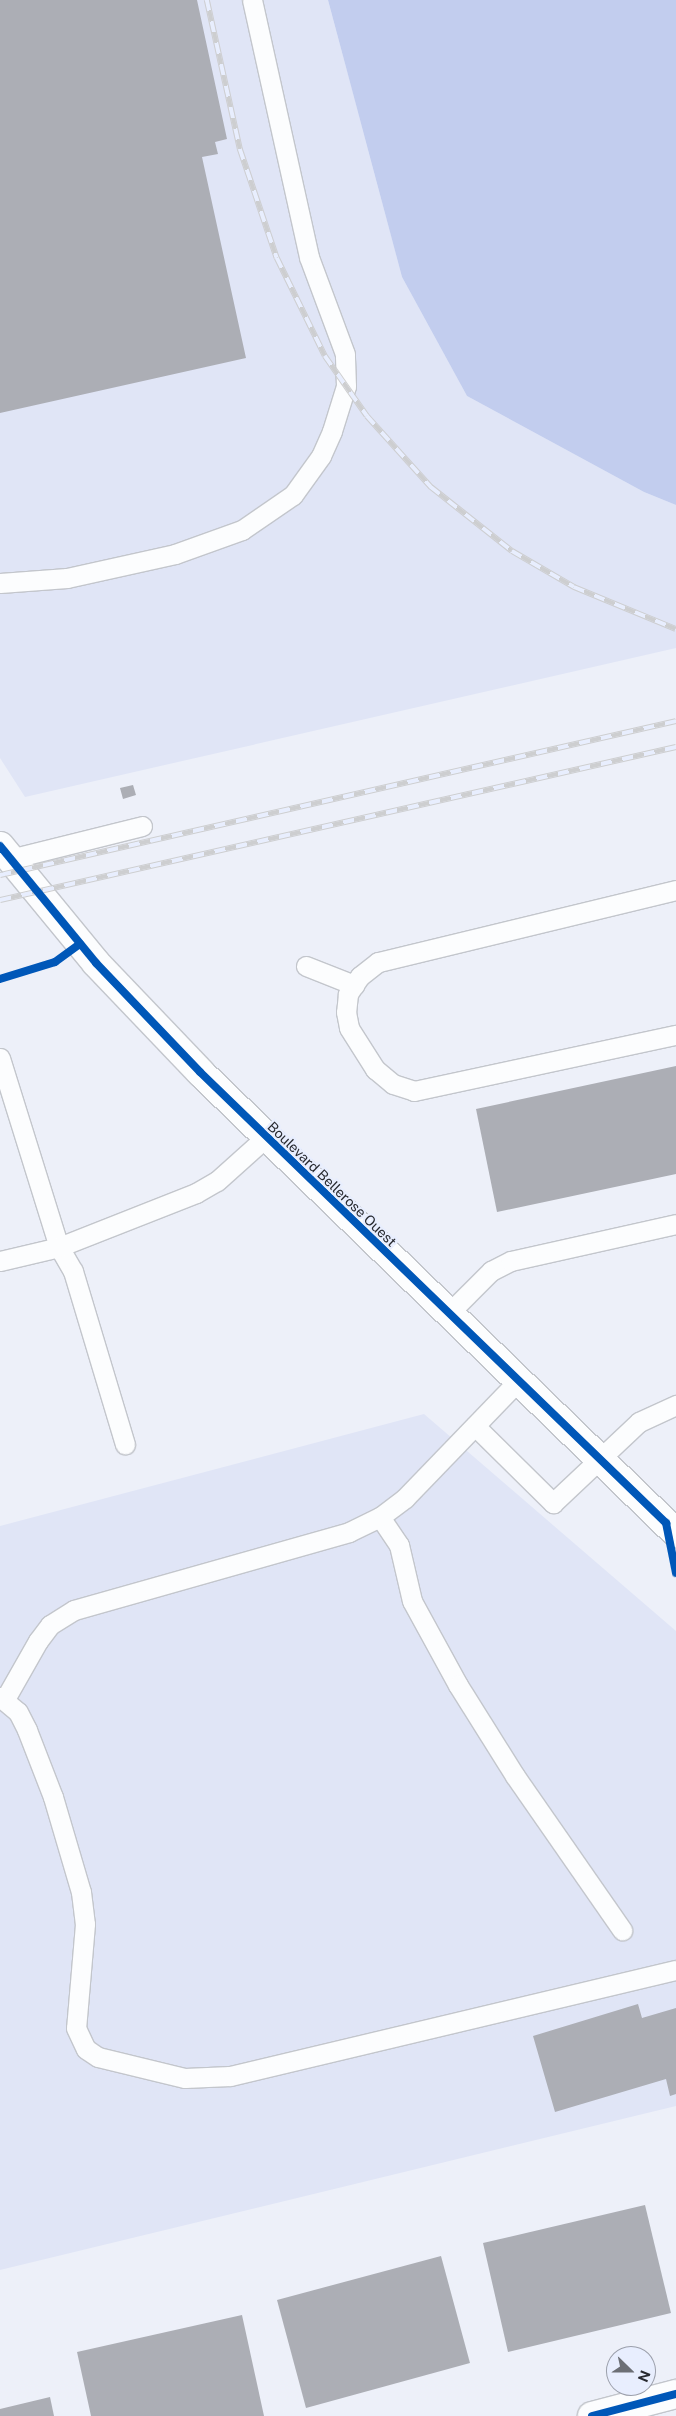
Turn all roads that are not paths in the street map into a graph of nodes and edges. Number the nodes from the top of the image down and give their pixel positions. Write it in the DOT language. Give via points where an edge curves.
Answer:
graph roads {
  1 [pos="252,0"];
  2 [pos="0,583"];
  3 [pos="142,826"];
  4 [pos="5,853"];
  5 [pos="676,890"];
  6 [pos="306,966"];
  7 [pos="354,985"];
  8 [pos="676,1035"];
  9 [pos="0,1058"];
  10 [pos="266,1137"];
  11 [pos="676,1224"];
  12 [pos="59,1247"];
  13 [pos="0,1261"];
  14 [pos="448,1314"];
  15 [pos="518,1382"];
  16 [pos="676,1405"];
  17 [pos="475,1426"];
  18 [pos="125,1444"];
  19 [pos="598,1458"];
  20 [pos="380,1517"];
  21 [pos="676,1533"];
  22 [pos="3,1698"];
  23 [pos="622,1930"];
  24 [pos="676,1970"];
  25 [pos="676,2394"];
  26 [pos="592,2416"];
  1 -- 2 [label="lane" via="309,257 345,354 346,386 325,448 293,495 242,530 175,554 67,578"];
  3 -- 4 [label="lane"];
  4 -- 10 [label="street, Boulevard Bellerose Ouest" via="96,963"];
  5 -- 7 [label="lane" via="399,955 378,962"];
  6 -- 7 [label="lane"];
  7 -- 8 [label="lane" via="346,1012 362,1051 393,1084 414,1091"];
  9 -- 12 [label="lane"];
  10 -- 12 [label="lane" via="223,1176 196,1192"];
  10 -- 14 [label="street, Boulevard Bellerose Ouest"];
  11 -- 14 [label="lane" via="511,1261 491,1272"];
  12 -- 13 [label="lane"];
  12 -- 18 [label="lane" via="73,1271"];
  14 -- 15 [label="street, Boulevard Bellerose Ouest"];
  15 -- 17 [label="lane"];
  15 -- 19 [label="street, Boulevard Bellerose Ouest"];
  16 -- 19 [label="lane" via="640,1422"];
  17 -- 19 [label="lane" via="553,1503"];
  17 -- 20 [label="lane" via="405,1498"];
  19 -- 21 [label="street, Boulevard Bellerose Ouest"];
  20 -- 22 [label="lane" via="349,1532 74,1610 50,1625"];
  20 -- 23 [label="lane" via="399,1545 412,1601 458,1685"];
  22 -- 24 [label="lane" via="18,1712 35,1749 81,1892 85,1924 76,2028 86,2050 98,2057 186,2078 230,2076"];
  25 -- 26 [label="street"];
}
